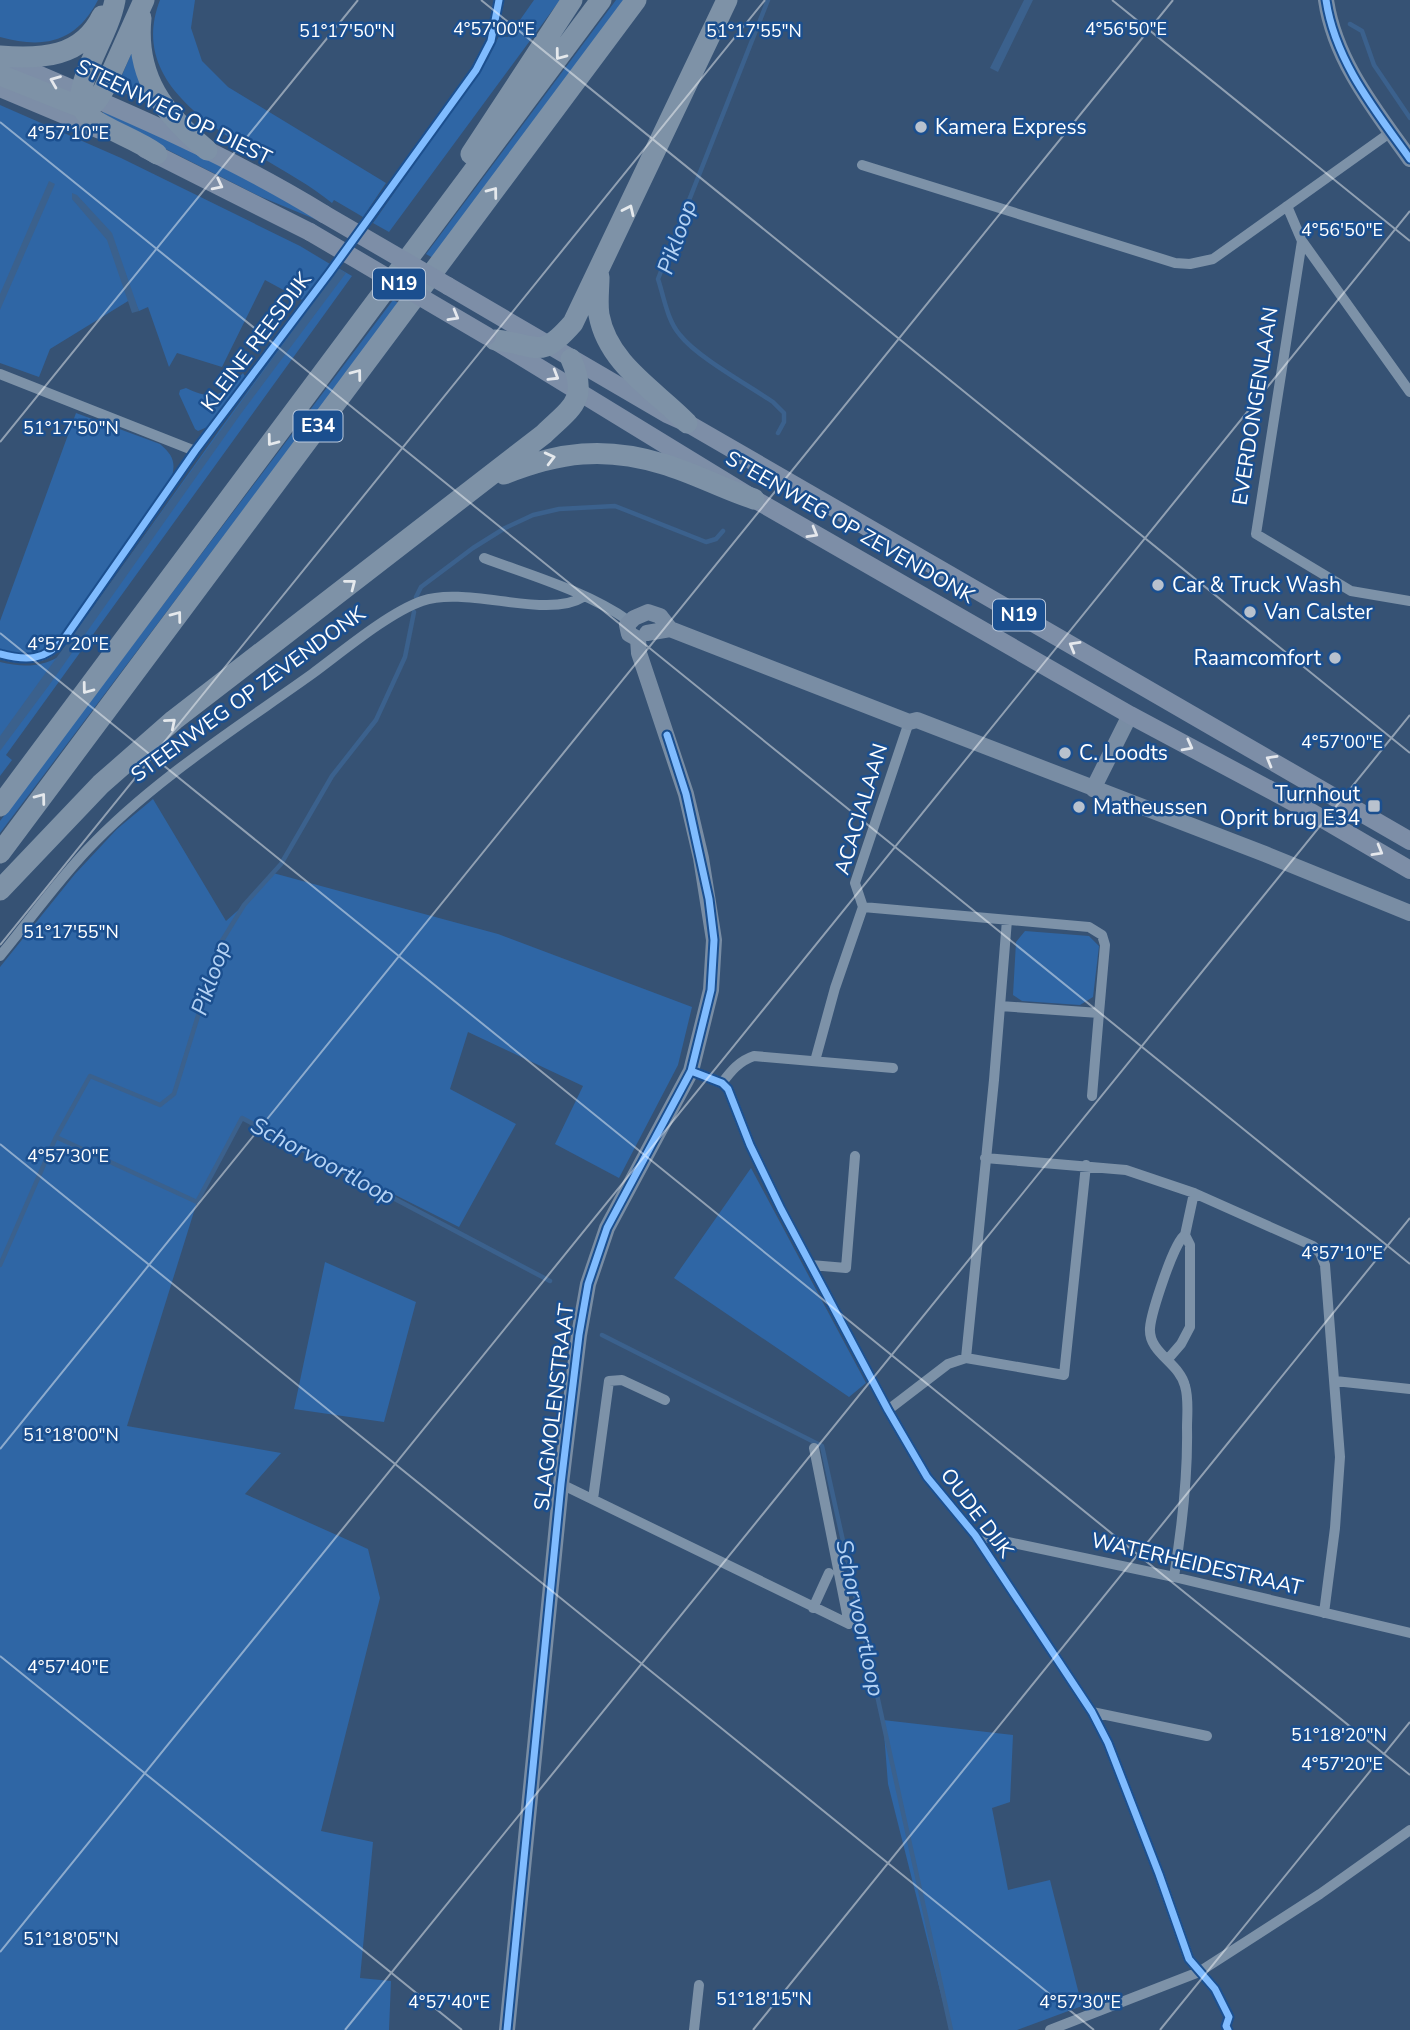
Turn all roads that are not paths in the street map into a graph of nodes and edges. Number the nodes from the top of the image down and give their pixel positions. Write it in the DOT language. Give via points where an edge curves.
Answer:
graph roads {
  1 [pos="115,0"];
  2 [pos="499,0"];
  3 [pos="572,0"];
  4 [pos="601,0"];
  5 [pos="636,0"];
  6 [pos="727,0"];
  7 [pos="1326,0"];
  8 [pos="144,1"];
  9 [pos="0,57"];
  10 [pos="0,75"];
  11 [pos="0,88"];
  12 [pos="88,99"];
  13 [pos="1391,132"];
  14 [pos="207,150"];
  15 [pos="157,155"];
  16 [pos="1410,159"];
  17 [pos="862,165"];
  18 [pos="1287,206"];
  19 [pos="445,210"];
  20 [pos="324,214"];
  21 [pos="1302,241"];
  22 [pos="600,272"];
  23 [pos="491,338"];
  24 [pos="550,346"];
  25 [pos="571,359"];
  26 [pos="0,374"];
  27 [pos="579,391"];
  28 [pos="1410,392"];
  29 [pos="687,423"];
  30 [pos="195,451"];
  31 [pos="485,481"];
  32 [pos="754,499"];
  33 [pos="484,558"];
  34 [pos="583,597"];
  35 [pos="1410,601"];
  36 [pos="634,619"];
  37 [pos="670,629"];
  38 [pos="642,636"];
  39 [pos="0,654"];
  40 [pos="1130,715"];
  41 [pos="909,722"];
  42 [pos="1093,789"];
  43 [pos="0,806"];
  44 [pos="1410,841"];
  45 [pos="0,853"];
  46 [pos="1410,870"];
  47 [pos="0,890"];
  48 [pos="863,907"];
  49 [pos="1410,913"];
  50 [pos="1007,920"];
  51 [pos="0,957"];
  52 [pos="1000,1006"];
  53 [pos="1099,1013"];
  54 [pos="815,1061"];
  55 [pos="893,1068"];
  56 [pos="691,1071"];
  57 [pos="722,1083"];
  58 [pos="1092,1096"];
  59 [pos="855,1156"];
  60 [pos="985,1158"];
  61 [pos="1086,1165"];
  62 [pos="1194,1193"];
  63 [pos="1185,1235"];
  64 [pos="811,1265"];
  65 [pos="966,1358"];
  66 [pos="1168,1359"];
  67 [pos="1335,1381"];
  68 [pos="1410,1389"];
  69 [pos="665,1400"];
  70 [pos="888,1410"];
  71 [pos="814,1448"];
  72 [pos="561,1484"];
  73 [pos="593,1499"];
  74 [pos="975,1535"];
  75 [pos="829,1573"];
  76 [pos="1174,1577"];
  77 [pos="813,1608"];
  78 [pos="1324,1612"];
  79 [pos="1410,1633"];
  80 [pos="1092,1712"];
  81 [pos="1207,1736"];
  82 [pos="1410,1830"];
  83 [pos="1199,1972"];
  84 [pos="699,1985"];
  85 [pos="507,2030"];
  86 [pos="694,2030"];
  87 [pos="1050,2030"];
  88 [pos="1228,2030"];
  1 -- 9 [label="highway" via="91,35 73,47 35,58"];
  1 -- 12 [label="highway"];
  2 -- 30 [label="street, KLEINE REESDIJK" via="491,41 476,70"];
  3 -- 19 [label="highway" via="475,147"];
  4 -- 19 [label="highway, E34, one-way"];
  45 -- 5 [label="highway, E34, one-way"];
  22 -- 6 [label="highway, one-way"];
  7 -- 13 [label="street" via="1343,58"];
  8 -- 12 [label="highway"];
  8 -- 14 [label="highway" via="139,37 150,83 174,121"];
  12 -- 9 [label="main road, STEENWEG OP DIEST / N19, one-way"];
  10 -- 12 [label="highway"];
  11 -- 15 [label="main road, N19"];
  12 -- 14 [label="main road, STEENWEG OP DIEST / N19"];
  12 -- 15 [label="highway" via="88,116"];
  13 -- 16 [label="street"];
  13 -- 18 [label="street"];
  14 -- 20 [label="main road, STEENWEG OP DIEST / N19"];
  15 -- 23 [label="main road, STEENWEG OP ZEVENDONK / N19, one-way, bridge" via="310,232"];
  17 -- 18 [label="street" via="1175,263 1213,259"];
  18 -- 21 [label="street"];
  19 -- 43 [label="highway, E34, one-way"];
  20 -- 24 [label="main road, STEENWEG OP ZEVENDONK / N19, bridge"];
  21 -- 28 [label="street"];
  21 -- 35 [label="street, EVERDONGENLAAN" via="1256,534 1350,591"];
  22 -- 24 [label="highway" via="573,323"];
  22 -- 29 [label="highway" via="599,314 610,344 631,372"];
  23 -- 24 [label="highway" via="539,349"];
  23 -- 27 [label="main road, STEENWEG OP ZEVENDONK / N19, one-way"];
  24 -- 25 [label="main road, STEENWEG OP ZEVENDONK / N19"];
  25 -- 27 [label="highway"];
  25 -- 29 [label="main road, STEENWEG OP ZEVENDONK / N19"];
  26 -- 30 [label="street"];
  27 -- 31 [label="highway" via="572,406 544,434"];
  27 -- 32 [label="main road, STEENWEG OP ZEVENDONK / N19"];
  44 -- 29 [label="main road, STEENWEG OP ZEVENDONK / N19, one-way"];
  30 -- 39 [label="street, KLEINE REESDIJK" via="58,647 27,660"];
  31 -- 32 [label="highway, one-way" via="559,456 613,454 662,463"];
  47 -- 31 [label="highway, one-way" via="102,783 174,720"];
  32 -- 40 [label="main road, STEENWEG OP ZEVENDONK / N19, one-way"];
  33 -- 34 [label="street"];
  34 -- 36 [label="street"];
  34 -- 51 [label="street, STEENWEG OP ZEVENDONK" via="532,604 437,597 412,605 199,755 126,813 86,851"];
  36 -- 37 [label="street" via="648,612 660,616"];
  36 -- 38 [label="street" via="647,623"];
  37 -- 38 [label="street"];
  37 -- 41 [label="street"];
  38 -- 56 [label="street, SLAGMOLENSTRAAT" via="639,653 686,794 714,940 711,990"];
  40 -- 42 [label="street"];
  40 -- 46 [label="main road, STEENWEG OP ZEVENDONK / N19, one-way"];
  41 -- 42 [label="street" via="917,720"];
  41 -- 48 [label="street, ACACIALAAN" via="855,883"];
  42 -- 49 [label="street"];
  48 -- 50 [label="street, ACACIALAAN"];
  48 -- 54 [label="street, ACACIALAAN"];
  50 -- 52 [label="street"];
  50 -- 53 [label="street, ACACIALAAN" via="1089,927 1102,935"];
  52 -- 53 [label="street"];
  52 -- 60 [label="street"];
  53 -- 58 [label="street, ACACIALAAN"];
  54 -- 55 [label="street"];
  54 -- 57 [label="street" via="754,1056 732,1069"];
  56 -- 57 [label="street"];
  56 -- 72 [label="street, SLAGMOLENSTRAAT" via="607,1228 588,1284"];
  57 -- 64 [label="street, OUDE DIJK"];
  59 -- 64 [label="street" via="846,1268"];
  60 -- 61 [label="street"];
  60 -- 65 [label="street"];
  61 -- 62 [label="street" via="1126,1170"];
  61 -- 65 [label="street" via="1063,1374"];
  62 -- 63 [label="street"];
  62 -- 67 [label="street" via="1320,1253 1325,1265"];
  63 -- 66 [label="street" via="1190,1245 1190,1327"];
  63 -- 66 [label="street" via="1172,1256 1150,1329 1156,1348"];
  64 -- 70 [label="street, OUDE DIJK"];
  65 -- 70 [label="street" via="948,1364"];
  66 -- 76 [label="street" via="1187,1394 1188,1458"];
  67 -- 68 [label="street"];
  67 -- 78 [label="street" via="1339,1470"];
  69 -- 73 [label="street" via="622,1380 609,1381"];
  70 -- 74 [label="street, OUDE DIJK" via="927,1477"];
  71 -- 77 [label="street" via="849,1624"];
  72 -- 73 [label="street"];
  72 -- 85 [label="street, SLAGMOLENSTRAAT"];
  73 -- 77 [label="street"];
  74 -- 76 [label="street, WATERHEIDESTRAAT"];
  74 -- 80 [label="street, OUDE DIJK"];
  75 -- 77 [label="street"];
  76 -- 78 [label="street, WATERHEIDESTRAAT"];
  78 -- 79 [label="street, WATERHEIDESTRAAT"];
  80 -- 81 [label="street"];
  80 -- 83 [label="street, OUDE DIJK" via="1189,1959"];
  82 -- 83 [label="street"];
  83 -- 87 [label="street"];
  83 -- 88 [label="street, OUDE DIJK" via="1215,1989 1229,2017"];
  84 -- 86 [label="street"];
}
